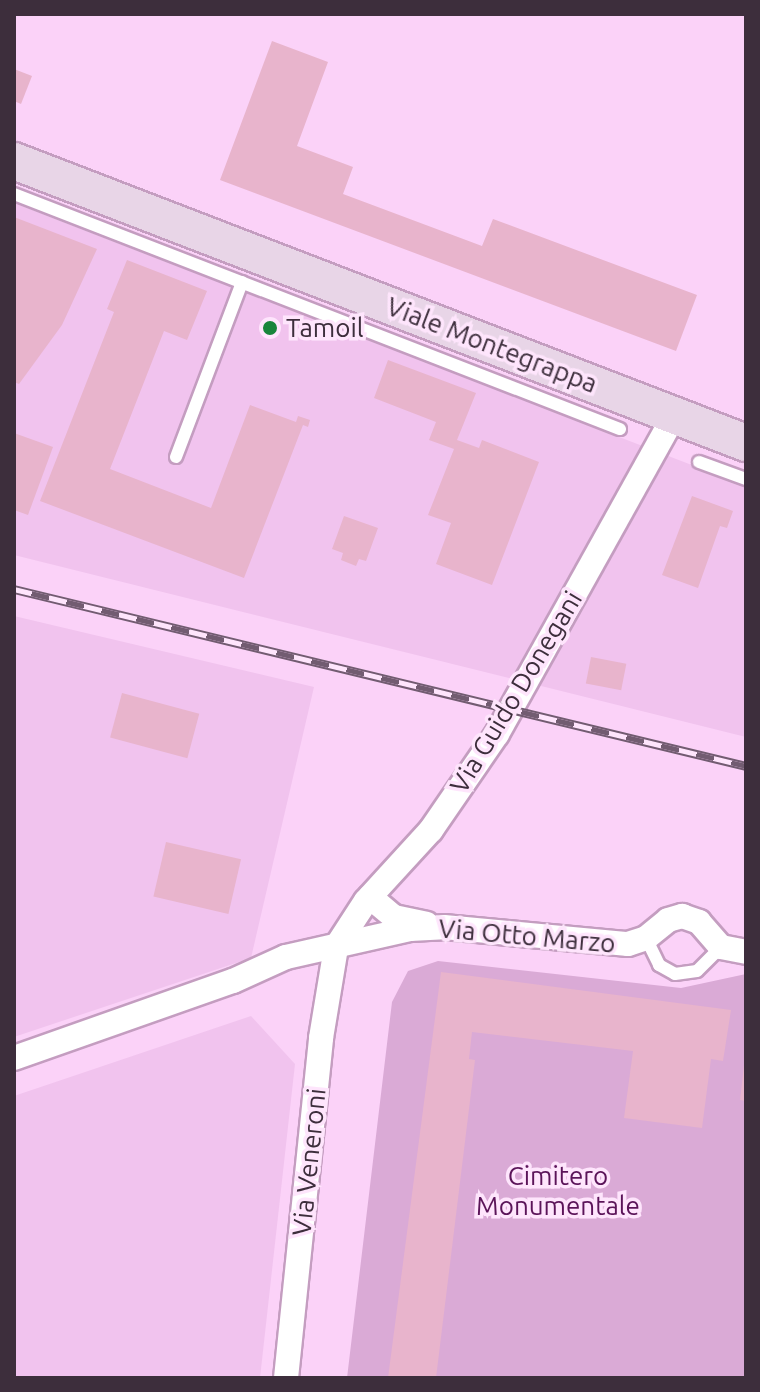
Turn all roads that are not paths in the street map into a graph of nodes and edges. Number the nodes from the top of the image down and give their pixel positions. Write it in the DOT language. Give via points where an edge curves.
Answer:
graph roads {
  1 [pos="14,161"];
  2 [pos="14,194"];
  3 [pos="124,220"];
  4 [pos="242,282"];
  5 [pos="674,416"];
  6 [pos="620,429"];
  7 [pos="746,443"];
  8 [pos="176,457"];
  9 [pos="699,462"];
  10 [pos="746,479"];
  11 [pos="370,897"];
  12 [pos="444,927"];
  13 [pos="646,938"];
  14 [pos="336,947"];
  15 [pos="721,947"];
  16 [pos="746,952"];
  17 [pos="14,1058"];
  18 [pos="286,1378"];
  1 -- 3 [label="main road, Viale Montegrappa"];
  2 -- 3 [label="lane"];
  3 -- 4 [label="lane"];
  3 -- 5 [label="main road, Viale Montegrappa"];
  4 -- 6 [label="lane"];
  4 -- 8 [label="lane"];
  5 -- 7 [label="main road, Viale Montegrappa"];
  5 -- 11 [label="street, Via Guido Donegani" via="505,721 431,830"];
  9 -- 10 [label="lane"];
  11 -- 12 [label="street" via="394,917"];
  11 -- 14 [label="street, Via Guido Donegani"];
  12 -- 13 [label="street, Via Otto Marzo" via="609,945"];
  12 -- 14 [label="street, Via Otto Marzo" via="410,929"];
  13 -- 15 [label="street, Via Otto Marzo" via="682,916 699,922"];
  13 -- 15 [label="lane" via="659,965 675,974 697,971"];
  14 -- 17 [label="street" via="286,957 233,981"];
  14 -- 18 [label="street, Via Veneroni" via="321,1038"];
  15 -- 16 [label="street"];
}
